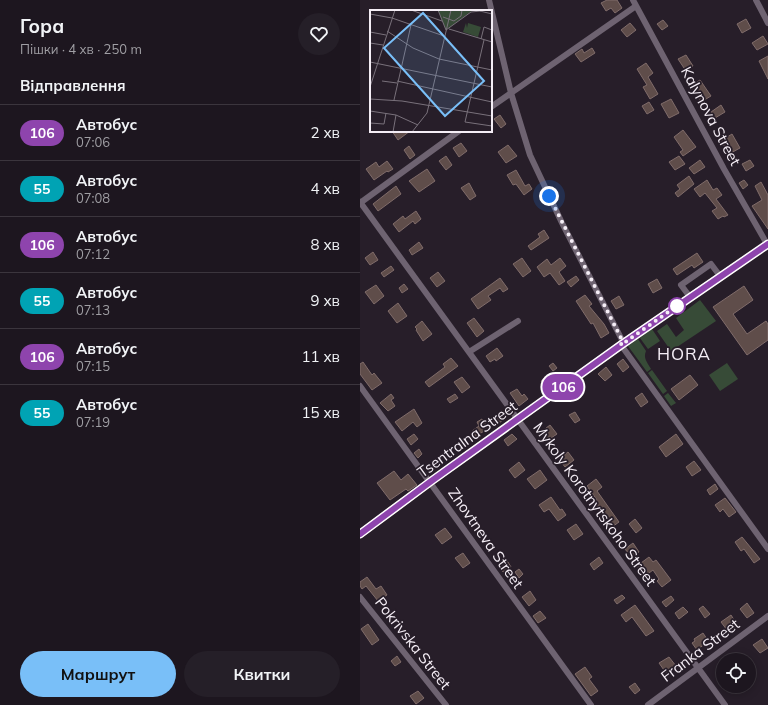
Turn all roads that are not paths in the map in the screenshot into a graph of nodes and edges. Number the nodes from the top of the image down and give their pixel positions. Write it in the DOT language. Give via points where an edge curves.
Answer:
graph roads {
  1 [pos="489,0"];
  2 [pos="756,0"];
  3 [pos="635,3"];
  4 [pos="491,10"];
  5 [pos="492,13"];
  6 [pos="768,23"];
  7 [pos="511,93"];
  8 [pos="492,106"];
  9 [pos="458,132"];
  10 [pos="360,202"];
  11 [pos="768,244"];
  12 [pos="720,276"];
  13 [pos="690,297"];
  14 [pos="518,321"];
  15 [pos="621,345"];
  16 [pos="469,352"];
  17 [pos="360,386"];
  18 [pos="518,420"];
  19 [pos="430,482"];
  20 [pos="360,534"];
  21 [pos="768,549"];
  22 [pos="360,597"];
  23 [pos="768,616"];
  24 [pos="698,668"];
  25 [pos="446,705"];
  26 [pos="590,705"];
  27 [pos="648,705"];
  28 [pos="725,705"];
  1 -- 4 [label="street"];
  2 -- 6 [label="street"];
  3 -- 7 [label="street"];
  3 -- 11 [label="street, Kalynova Street" via="724,169"];
  5 -- 7 [label="street"];
  7 -- 8 [label="street"];
  7 -- 15 [label="street" via="530,154 622,340"];
  9 -- 10 [label="street"];
  10 -- 16 [label="street, Mykoly Korotnytskoho Street"];
  11 -- 12 [label="main road, Tsentralna Street"];
  12 -- 13 [label="main road, Tsentralna Street"];
  12 -- 13 [label="street" via="711,264 681,284"];
  13 -- 15 [label="main road, Tsentralna Street"];
  14 -- 16 [label="street"];
  15 -- 18 [label="main road, Tsentralna Street"];
  15 -- 21 [label="street"];
  16 -- 18 [label="street, Mykoly Korotnytskoho Street"];
  17 -- 19 [label="street, Zhovtneva Street"];
  18 -- 19 [label="main road, Tsentralna Street"];
  18 -- 24 [label="street, Mykoly Korotnytskoho Street"];
  19 -- 20 [label="main road, Tsentralna Street"];
  19 -- 26 [label="street, Zhovtneva Street"];
  22 -- 25 [label="street, Pokrivska Street"];
  23 -- 24 [label="street, Franka Street"];
  24 -- 27 [label="street, Franka Street"];
  24 -- 28 [label="street, Mykoly Korotnytskoho Street"];
}
